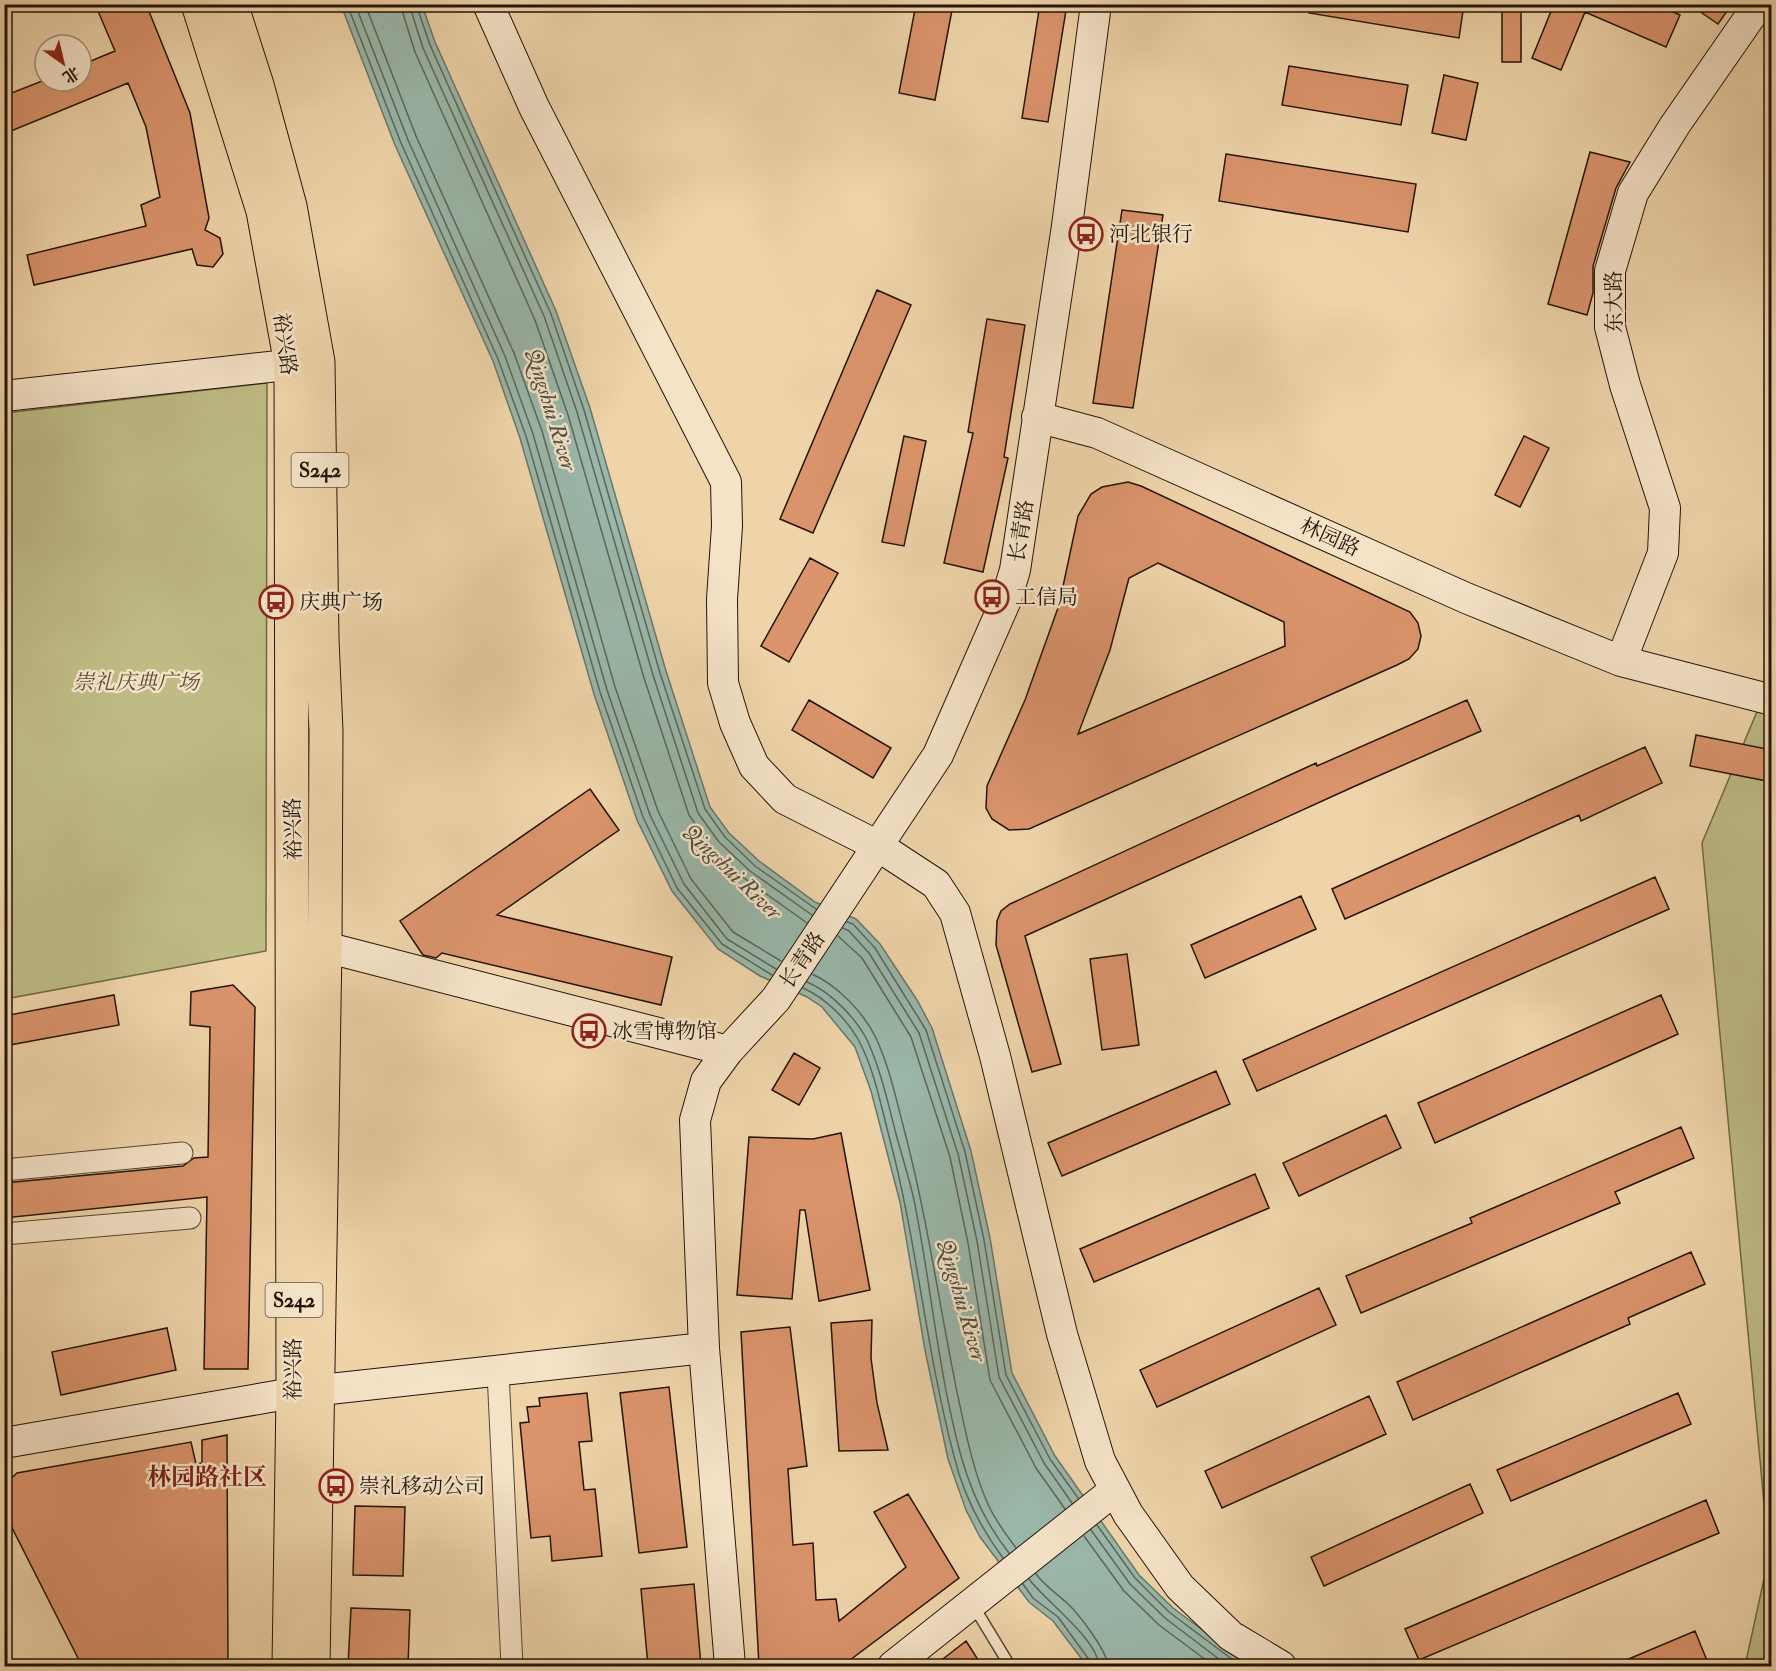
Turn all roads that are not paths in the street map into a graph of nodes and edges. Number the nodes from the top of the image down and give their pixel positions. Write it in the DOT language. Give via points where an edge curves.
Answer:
graph roads {
  1 [pos="198,4"];
  2 [pos="231,4"];
  3 [pos="488,4"];
  4 [pos="1096,4"];
  5 [pos="1759,4"];
  6 [pos="305,363"];
  7 [pos="4,396"];
  8 [pos="1037,417"];
  9 [pos="1621,662"];
  10 [pos="1772,700"];
  11 [pos="878,846"];
  12 [pos="294,934"];
  13 [pos="325,947"];
  14 [pos="728,1051"];
  15 [pos="182,1153"];
  16 [pos="4,1170"];
  17 [pos="190,1218"];
  18 [pos="4,1234"];
  19 [pos="704,1348"];
  20 [pos="498,1372"];
  21 [pos="305,1393"];
  22 [pos="4,1443"];
  23 [pos="1106,1497"];
  24 [pos="972,1604"];
  25 [pos="289,1666"];
  26 [pos="314,1666"];
  27 [pos="513,1666"];
  28 [pos="730,1666"];
  29 [pos="893,1666"];
  30 [pos="1010,1666"];
  31 [pos="1281,1666"];
  1 -- 6 [label="main road, 裕兴路 / S242" via="263,211"];
  2 -- 6 [label="main road, 裕兴路 / S242" via="290,206"];
  3 -- 11 [label="street" via="534,107 726,482 723,683 754,766 785,799"];
  4 -- 8 [label="street, 长青路"];
  5 -- 9 [label="street, 东大路" via="1633,193 1610,271 1610,327 1665,508 1663,553"];
  6 -- 7 [label="street"];
  6 -- 12 [label="main road, 裕兴路 / S242" via="290,602"];
  6 -- 13 [label="main road, 裕兴路 / S242" via="326,731"];
  8 -- 9 [label="street, 林园路" via="1097,433 1466,598"];
  8 -- 11 [label="street, 长青路" via="1015,570 1005,600 938,755"];
  9 -- 10 [label="street, 林园路"];
  11 -- 14 [label="street, 长青路" via="776,999"];
  11 -- 23 [label="street" via="936,884 956,913 1062,1334 1100,1461"];
  12 -- 13 [label="street"];
  12 -- 21 [label="main road, 裕兴路 / S242"];
  13 -- 14 [label="street"];
  13 -- 21 [label="main road, 裕兴路 / S242"];
  14 -- 19 [label="street, 长青路" via="706,1081 695,1120"];
  15 -- 16 [label="street"];
  17 -- 18 [label="street"];
  19 -- 20 [label="street"];
  19 -- 28 [label="street, 长青路"];
  20 -- 21 [label="street"];
  20 -- 27 [label="street"];
  21 -- 22 [label="street"];
  21 -- 25 [label="main road, 裕兴路 / S242"];
  21 -- 26 [label="main road, 裕兴路 / S242"];
  23 -- 24 [label="street"];
  23 -- 31 [label="street" via="1128,1514 1180,1587 1231,1636"];
  24 -- 29 [label="street"];
  24 -- 30 [label="lane"];
}
